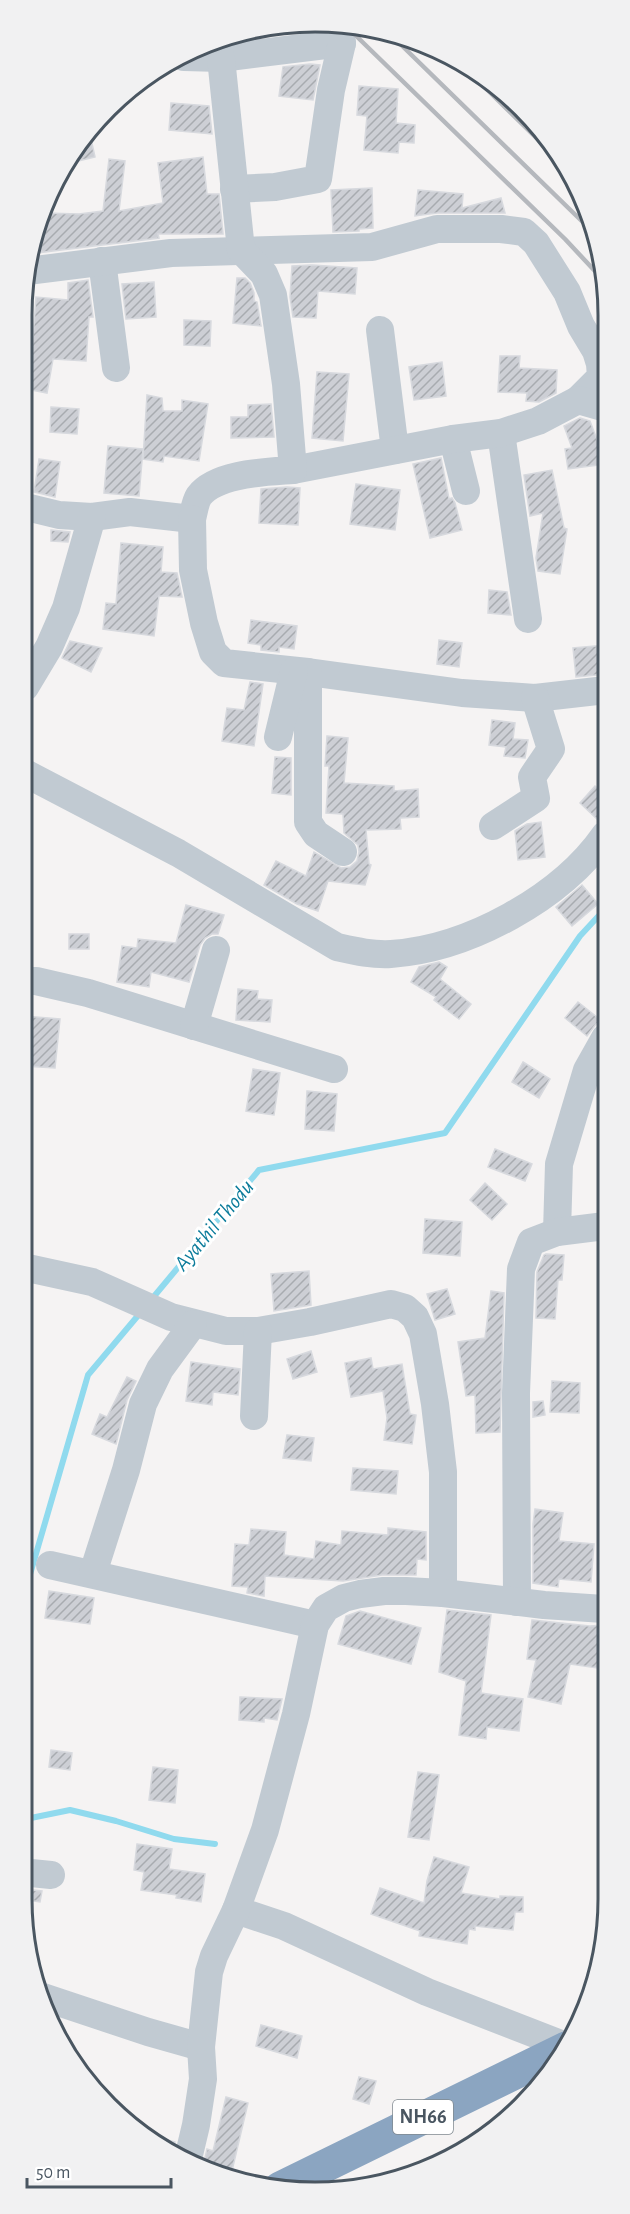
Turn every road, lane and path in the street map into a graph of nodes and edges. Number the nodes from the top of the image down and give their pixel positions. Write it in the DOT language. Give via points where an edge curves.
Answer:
graph roads {
  1 [pos="334,35"];
  2 [pos="198,57"];
  3 [pos="221,58"];
  4 [pos="234,189"];
  5 [pos="241,250"];
  6 [pos="102,261"];
  7 [pos="35,270"];
  8 [pos="380,330"];
  9 [pos="598,360"];
  10 [pos="116,368"];
  11 [pos="598,381"];
  12 [pos="578,400"];
  13 [pos="598,406"];
  14 [pos="501,433"];
  15 [pos="453,439"];
  16 [pos="395,450"];
  17 [pos="293,470"];
  18 [pos="466,491"];
  19 [pos="32,508"];
  20 [pos="92,516"];
  21 [pos="192,519"];
  22 [pos="528,619"];
  23 [pos="301,672"];
  24 [pos="32,676"];
  25 [pos="598,691"];
  26 [pos="535,698"];
  27 [pos="278,737"];
  28 [pos="32,777"];
  29 [pos="493,826"];
  30 [pos="598,847"];
  31 [pos="343,852"];
  32 [pos="216,950"];
  33 [pos="32,981"];
  34 [pos="194,1026"];
  35 [pos="598,1050"];
  36 [pos="334,1069"];
  37 [pos="598,1227"];
  38 [pos="557,1233"];
  39 [pos="32,1268"];
  40 [pos="182,1320"];
  41 [pos="258,1331"];
  42 [pos="254,1416"];
  43 [pos="50,1565"];
  44 [pos="93,1573"];
  45 [pos="443,1593"];
  46 [pos="517,1602"];
  47 [pos="598,1609"];
  48 [pos="315,1625"];
  49 [pos="32,1873"];
  50 [pos="51,1875"];
  51 [pos="236,1910"];
  52 [pos="50,2000"];
  53 [pos="559,2044"];
  54 [pos="201,2047"];
  55 [pos="553,2053"];
  56 [pos="189,2153"];
  57 [pos="293,2182"];
  1 -- 3 [label="street"];
  1 -- 4 [label="street" via="331,90 318,179"];
  2 -- 3 [label="street"];
  3 -- 4 [label="street"];
  4 -- 5 [label="street"];
  5 -- 6 [label="street"];
  5 -- 9 [label="street" via="372,247 437,229 524,232 536,243 567,292"];
  5 -- 17 [label="street" via="264,274 273,295"];
  6 -- 7 [label="street"];
  6 -- 10 [label="street"];
  8 -- 16 [label="street"];
  11 -- 12 [label="street"];
  12 -- 13 [label="street"];
  12 -- 14 [label="street" via="538,421"];
  14 -- 15 [label="street"];
  14 -- 22 [label="street"];
  15 -- 16 [label="street"];
  15 -- 18 [label="street"];
  16 -- 17 [label="street"];
  17 -- 21 [label="street" via="220,481 199,497"];
  19 -- 20 [label="street" via="59,515"];
  20 -- 21 [label="street" via="130,512"];
  20 -- 24 [label="street" via="66,608"];
  21 -- 23 [label="street" via="193,570 213,652 224,663"];
  23 -- 26 [label="street" via="462,693"];
  23 -- 27 [label="street"];
  23 -- 31 [label="street" via="308,822 316,834"];
  25 -- 26 [label="street"];
  26 -- 29 [label="street" via="551,749 532,777 536,798"];
  28 -- 30 [label="street" via="178,853 337,947 363,953 391,954 466,938 551,889"];
  32 -- 34 [label="street"];
  33 -- 34 [label="street" via="88,993"];
  34 -- 36 [label="street"];
  35 -- 38 [label="street" via="587,1070 559,1164"];
  37 -- 38 [label="street"];
  38 -- 46 [label="street" via="531,1242 521,1269 516,1393"];
  39 -- 40 [label="street" via="92,1282"];
  40 -- 41 [label="street" via="226,1331"];
  40 -- 44 [label="street" via="143,1404"];
  41 -- 42 [label="street"];
  41 -- 45 [label="street" via="391,1305 405,1308 415,1317 429,1364 443,1472"];
  43 -- 44 [label="street"];
  44 -- 48 [label="street"];
  45 -- 46 [label="street"];
  45 -- 48 [label="street" via="360,1594 326,1608"];
  46 -- 47 [label="street"];
  48 -- 51 [label="street" via="265,1830"];
  49 -- 50 [label="street"];
  51 -- 53 [label="street" via="284,1926 427,1992"];
  51 -- 54 [label="street" via="209,1972"];
  52 -- 54 [label="street"];
  54 -- 56 [label="street" via="202,2079"];
  55 -- 57 [label="highway, NH66"];
}
